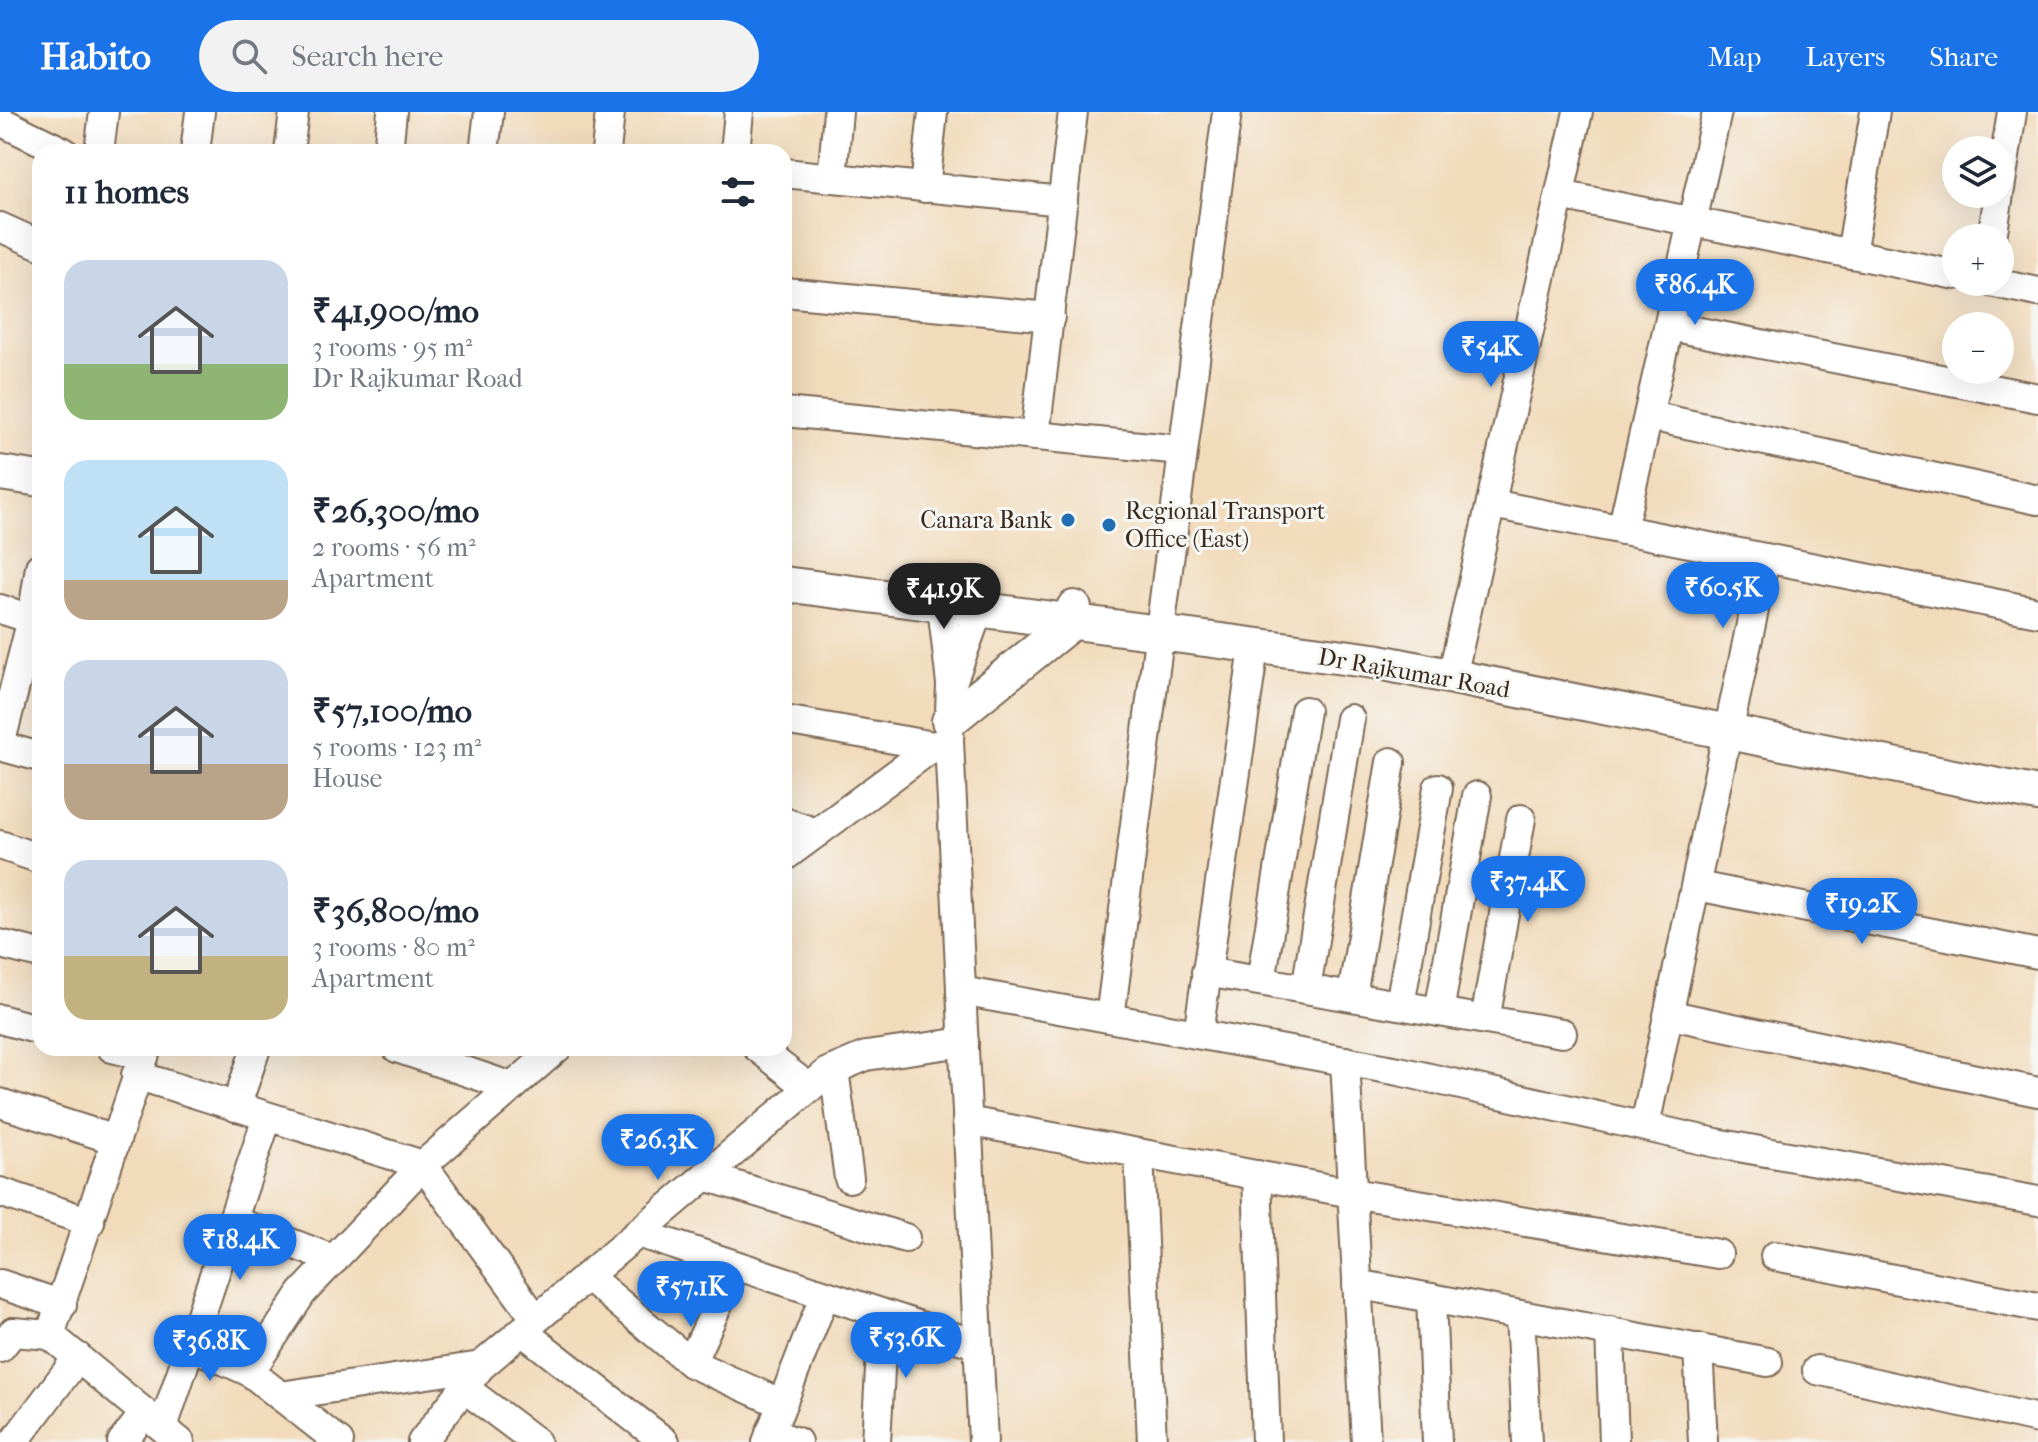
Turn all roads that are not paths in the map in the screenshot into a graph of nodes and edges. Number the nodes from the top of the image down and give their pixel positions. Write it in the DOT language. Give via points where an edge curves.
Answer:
graph roads {
  1 [pos="104,112"];
  2 [pos="200,112"];
  3 [pos="294,112"];
  4 [pos="392,112"];
  5 [pos="489,112"];
  6 [pos="610,112"];
  7 [pos="739,112"];
  8 [pos="838,112"];
  9 [pos="933,112"];
  10 [pos="1073,112"];
  11 [pos="1227,112"];
  12 [pos="1578,112"];
  13 [pos="1717,112"];
  14 [pos="1875,112"];
  15 [pos="2012,112"];
  16 [pos="0,121"];
  17 [pos="2008,136"];
  18 [pos="47,144"];
  19 [pos="100,144"];
  20 [pos="196,144"];
  21 [pos="290,144"];
  22 [pos="389,144"];
  23 [pos="485,144"];
  24 [pos="607,144"];
  25 [pos="736,144"];
  26 [pos="792,174"];
  27 [pos="832,178"];
  28 [pos="925,188"];
  29 [pos="1560,195"];
  30 [pos="1063,201"];
  31 [pos="1693,222"];
  32 [pos="0,227"];
  33 [pos="32,241"];
  34 [pos="1851,254"];
  35 [pos="1942,272"];
  36 [pos="2014,287"];
  37 [pos="2038,292"];
  38 [pos="792,293"];
  39 [pos="1050,317"];
  40 [pos="1669,326"];
  41 [pos="2038,398"];
  42 [pos="792,413"];
  43 [pos="1650,416"];
  44 [pos="1035,436"];
  45 [pos="1182,450"];
  46 [pos="0,452"];
  47 [pos="32,457"];
  48 [pos="0,473"];
  49 [pos="32,478"];
  50 [pos="2038,500"];
  51 [pos="1492,504"];
  52 [pos="1622,530"];
  53 [pos="1765,558"];
  54 [pos="792,566"];
  55 [pos="792,585"];
  56 [pos="943,597"];
  57 [pos="982,602"];
  58 [pos="32,605"];
  59 [pos="0,609"];
  60 [pos="2038,612"];
  61 [pos="1073,613"];
  62 [pos="1161,625"];
  63 [pos="32,644"];
  64 [pos="1254,648"];
  65 [pos="1454,667"];
  66 [pos="951,684"];
  67 [pos="28,685"];
  68 [pos="1305,711"];
  69 [pos="1350,719"];
  70 [pos="792,721"];
  71 [pos="1729,724"];
  72 [pos="944,736"];
  73 [pos="0,746"];
  74 [pos="32,755"];
  75 [pos="1391,762"];
  76 [pos="2038,775"];
  77 [pos="1438,788"];
  78 [pos="2038,794"];
  79 [pos="1477,796"];
  80 [pos="1521,819"];
  81 [pos="792,825"];
  82 [pos="817,833"];
  83 [pos="0,845"];
  84 [pos="792,851"];
  85 [pos="32,856"];
  86 [pos="1697,886"];
  87 [pos="0,944"];
  88 [pos="32,952"];
  89 [pos="2038,954"];
  90 [pos="1206,972"];
  91 [pos="1261,981"];
  92 [pos="1306,989"];
  93 [pos="961,991"];
  94 [pos="1352,996"];
  95 [pos="1400,1005"];
  96 [pos="1439,1012"];
  97 [pos="1671,1015"];
  98 [pos="1110,1018"];
  99 [pos="0,1019"];
  100 [pos="1485,1020"];
  101 [pos="32,1028"];
  102 [pos="1562,1033"];
  103 [pos="1198,1034"];
  104 [pos="964,1042"];
  105 [pos="253,1056"];
  106 [pos="548,1056"];
  107 [pos="768,1056"];
  108 [pos="463,1058"];
  109 [pos="142,1060"];
  110 [pos="1345,1061"];
  111 [pos="834,1070"];
  112 [pos="512,1087"];
  113 [pos="809,1088"];
  114 [pos="2038,1092"];
  115 [pos="0,1103"];
  116 [pos="236,1107"];
  117 [pos="267,1118"];
  118 [pos="967,1121"];
  119 [pos="1645,1126"];
  120 [pos="116,1140"];
  121 [pos="1139,1153"];
  122 [pos="423,1165"];
  123 [pos="1257,1175"];
  124 [pos="705,1176"];
  125 [pos="849,1178"];
  126 [pos="0,1192"];
  127 [pos="1352,1193"];
  128 [pos="2038,1201"];
  129 [pos="232,1220"];
  130 [pos="90,1222"];
  131 [pos="638,1233"];
  132 [pos="905,1238"];
  133 [pos="1718,1254"];
  134 [pos="1775,1256"];
  135 [pos="334,1260"];
  136 [pos="735,1267"];
  137 [pos="587,1276"];
  138 [pos="0,1284"];
  139 [pos="1357,1284"];
  140 [pos="824,1297"];
  141 [pos="1431,1298"];
  142 [pos="62,1305"];
  143 [pos="2038,1307"];
  144 [pos="1520,1315"];
  145 [pos="883,1316"];
  146 [pos="529,1325"];
  147 [pos="1610,1331"];
  148 [pos="50,1335"];
  149 [pos="978,1345"];
  150 [pos="192,1346"];
  151 [pos="0,1348"];
  152 [pos="1698,1348"];
  153 [pos="78,1357"];
  154 [pos="1768,1362"];
  155 [pos="691,1363"];
  156 [pos="1817,1370"];
  157 [pos="250,1372"];
  158 [pos="472,1377"];
  159 [pos="280,1396"];
  160 [pos="782,1404"];
  161 [pos="2038,1419"];
  162 [pos="163,1427"];
  163 [pos="778,1439"];
  164 [pos="424,1441"];
  165 [pos="14,1442"];
  166 [pos="122,1442"];
  167 [pos="339,1442"];
  168 [pos="536,1442"];
  169 [pos="665,1442"];
  170 [pos="876,1442"];
  171 [pos="983,1442"];
  172 [pos="1152,1442"];
  173 [pos="1266,1442"];
  174 [pos="1366,1442"];
  175 [pos="1437,1442"];
  176 [pos="1527,1442"];
  177 [pos="1614,1442"];
  178 [pos="1703,1442"];
  1 -- 19 [label="street"];
  2 -- 20 [label="street"];
  3 -- 21 [label="street"];
  4 -- 22 [label="street"];
  5 -- 23 [label="street"];
  6 -- 24 [label="street"];
  7 -- 25 [label="street"];
  8 -- 27 [label="street"];
  9 -- 28 [label="street"];
  10 -- 30 [label="street"];
  11 -- 45 [label="street"];
  12 -- 29 [label="street"];
  13 -- 31 [label="street"];
  14 -- 34 [label="street"];
  15 -- 17 [label="street"];
  16 -- 18 [label="street"];
  26 -- 27 [label="street"];
  27 -- 28 [label="street"];
  28 -- 30 [label="street"];
  29 -- 31 [label="street"];
  29 -- 51 [label="street"];
  30 -- 39 [label="street"];
  31 -- 34 [label="street"];
  31 -- 40 [label="street"];
  32 -- 33 [label="street"];
  34 -- 35 [label="street"];
  36 -- 37 [label="street"];
  38 -- 39 [label="street"];
  39 -- 44 [label="street"];
  40 -- 41 [label="street"];
  40 -- 43 [label="street"];
  42 -- 44 [label="street"];
  43 -- 50 [label="street"];
  43 -- 52 [label="street"];
  44 -- 45 [label="street"];
  45 -- 62 [label="street"];
  46 -- 47 [label="main road"];
  48 -- 49 [label="main road"];
  51 -- 52 [label="street"];
  51 -- 65 [label="street"];
  52 -- 53 [label="street"];
  53 -- 60 [label="street"];
  53 -- 71 [label="street"];
  54 -- 56 [label="main road, Dr Rajkumar Road"];
  55 -- 56 [label="main road, Dr Rajkumar Road"];
  56 -- 57 [label="main road, Dr Rajkumar Road"];
  56 -- 66 [label="street"];
  57 -- 61 [label="main road, Dr Rajkumar Road"];
  57 -- 66 [label="street"];
  58 -- 59 [label="street"];
  61 -- 62 [label="main road, Dr Rajkumar Road"];
  61 -- 72 [label="main road"];
  62 -- 64 [label="main road, Dr Rajkumar Road"];
  62 -- 65 [label="main road, Dr Rajkumar Road" via="1374,642"];
  62 -- 98 [label="street"];
  63 -- 67 [label="street"];
  64 -- 65 [label="main road, Dr Rajkumar Road"];
  64 -- 90 [label="street"];
  65 -- 71 [label="main road, Dr Rajkumar Road"];
  66 -- 72 [label="street"];
  67 -- 73 [label="street"];
  68 -- 91 [label="street"];
  69 -- 92 [label="street"];
  70 -- 72 [label="street"];
  71 -- 76 [label="main road, Dr Rajkumar Road"];
  71 -- 78 [label="main road, Dr Rajkumar Road"];
  71 -- 86 [label="street"];
  72 -- 82 [label="street"];
  72 -- 93 [label="street"];
  73 -- 74 [label="street"];
  75 -- 94 [label="street"];
  77 -- 95 [label="street"];
  79 -- 96 [label="street"];
  80 -- 100 [label="street"];
  81 -- 82 [label="street"];
  82 -- 84 [label="street"];
  83 -- 85 [label="street"];
  86 -- 89 [label="street"];
  86 -- 97 [label="street"];
  87 -- 88 [label="street"];
  90 -- 91 [label="street"];
  90 -- 103 [label="street"];
  91 -- 92 [label="street"];
  92 -- 94 [label="street"];
  93 -- 98 [label="street"];
  93 -- 104 [label="street"];
  94 -- 95 [label="street"];
  95 -- 96 [label="street"];
  96 -- 100 [label="street"];
  97 -- 114 [label="street"];
  97 -- 119 [label="street"];
  98 -- 103 [label="street"];
  99 -- 101 [label="street"];
  100 -- 102 [label="street"];
  103 -- 110 [label="street"];
  104 -- 111 [label="street" via="866,1056"];
  104 -- 118 [label="street"];
  105 -- 116 [label="street"];
  106 -- 112 [label="street"];
  107 -- 113 [label="street"];
  108 -- 112 [label="street"];
  109 -- 116 [label="street"];
  109 -- 120 [label="street"];
  110 -- 119 [label="street"];
  110 -- 127 [label="street"];
  111 -- 113 [label="street"];
  111 -- 125 [label="street"];
  112 -- 122 [label="street"];
  113 -- 124 [label="street"];
  115 -- 120 [label="street"];
  116 -- 117 [label="street"];
  117 -- 122 [label="street"];
  117 -- 129 [label="street"];
  118 -- 121 [label="street"];
  118 -- 149 [label="street"];
  119 -- 128 [label="street"];
  120 -- 130 [label="street"];
  121 -- 123 [label="street"];
  121 -- 172 [label="street"];
  122 -- 135 [label="street"];
  122 -- 146 [label="street"];
  123 -- 127 [label="street"];
  123 -- 173 [label="street"];
  124 -- 131 [label="street"];
  124 -- 132 [label="street"];
  126 -- 130 [label="street"];
  127 -- 133 [label="street"];
  127 -- 139 [label="street"];
  129 -- 135 [label="street"];
  129 -- 150 [label="street"];
  130 -- 142 [label="street"];
  131 -- 136 [label="street"];
  131 -- 137 [label="street"];
  134 -- 143 [label="street"];
  135 -- 157 [label="street" via="302,1293"];
  136 -- 140 [label="street"];
  136 -- 155 [label="street"];
  137 -- 146 [label="street"];
  137 -- 155 [label="street"];
  138 -- 142 [label="street"];
  139 -- 141 [label="street"];
  139 -- 174 [label="street"];
  140 -- 145 [label="street"];
  140 -- 160 [label="street"];
  141 -- 144 [label="street"];
  141 -- 175 [label="street"];
  142 -- 148 [label="street"];
  144 -- 147 [label="street"];
  144 -- 176 [label="street"];
  145 -- 149 [label="street"];
  145 -- 170 [label="street"];
  146 -- 158 [label="street"];
  146 -- 169 [label="street"];
  147 -- 152 [label="street"];
  147 -- 177 [label="street"];
  148 -- 151 [label="street" via="13,1332"];
  148 -- 153 [label="street"];
  149 -- 171 [label="street"];
  150 -- 157 [label="street"];
  150 -- 162 [label="street"];
  152 -- 154 [label="street"];
  152 -- 178 [label="street"];
  153 -- 162 [label="street"];
  153 -- 165 [label="street"];
  155 -- 160 [label="street"];
  156 -- 161 [label="street"];
  157 -- 159 [label="street"];
  158 -- 159 [label="street"];
  158 -- 164 [label="street"];
  158 -- 168 [label="street"];
  159 -- 167 [label="street"];
  160 -- 163 [label="street"];
  162 -- 166 [label="street"];
}
